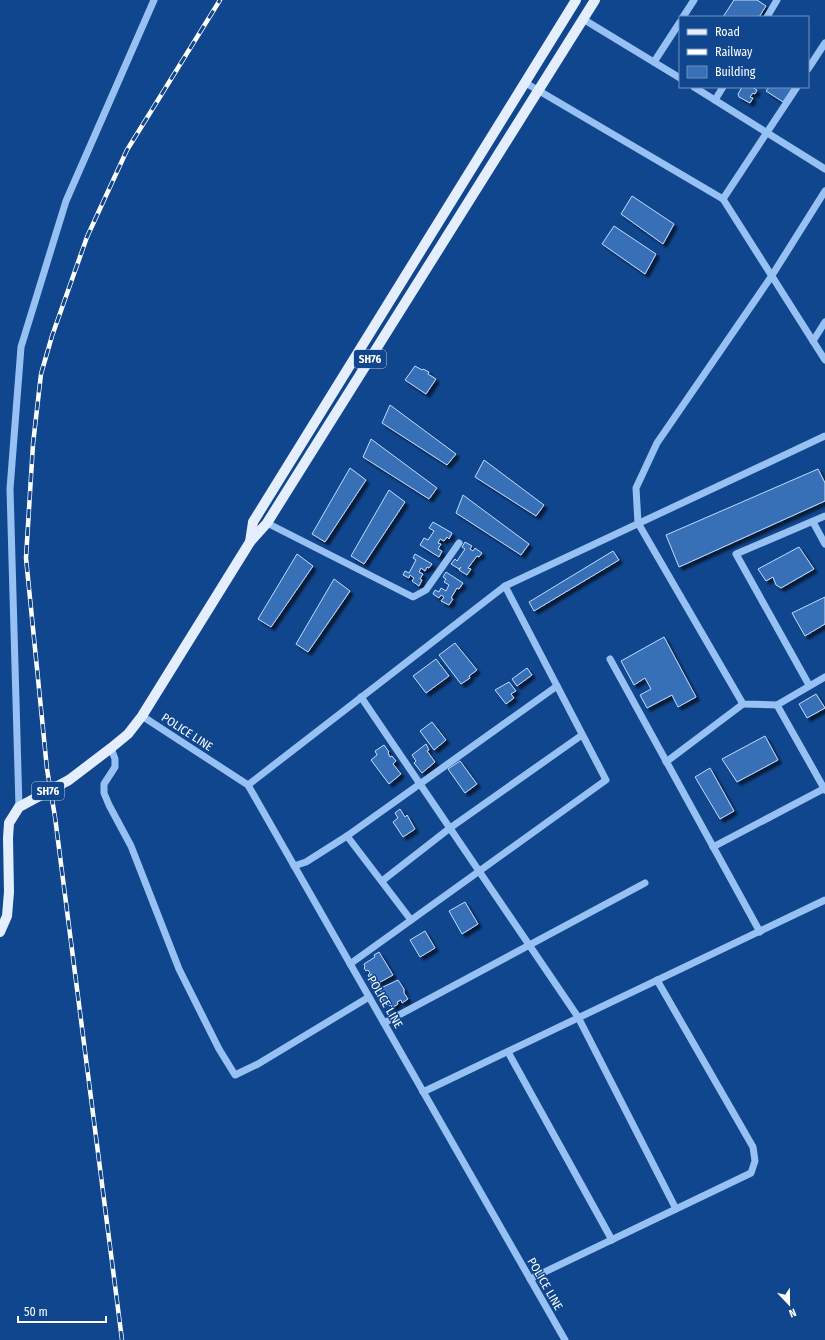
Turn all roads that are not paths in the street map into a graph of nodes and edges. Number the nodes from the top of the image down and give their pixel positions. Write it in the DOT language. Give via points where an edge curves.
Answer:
graph roads {
  1 [pos="154,0"];
  2 [pos="576,0"];
  3 [pos="595,0"];
  4 [pos="694,0"];
  5 [pos="777,0"];
  6 [pos="684,16"];
  7 [pos="768,16"];
  8 [pos="583,19"];
  9 [pos="679,24"];
  10 [pos="825,42"];
  11 [pos="654,62"];
  12 [pos="809,67"];
  13 [pos="679,77"];
  14 [pos="524,82"];
  15 [pos="696,88"];
  16 [pos="722,88"];
  17 [pos="796,88"];
  18 [pos="538,91"];
  19 [pos="715,100"];
  20 [pos="767,133"];
  21 [pos="825,169"];
  22 [pos="825,191"];
  23 [pos="723,199"];
  24 [pos="771,276"];
  25 [pos="825,322"];
  26 [pos="813,341"];
  27 [pos="825,360"];
  28 [pos="825,436"];
  29 [pos="825,516"];
  30 [pos="812,522"];
  31 [pos="267,523"];
  32 [pos="638,523"];
  33 [pos="250,542"];
  34 [pos="459,543"];
  35 [pos="825,544"];
  36 [pos="505,586"];
  37 [pos="610,659"];
  38 [pos="825,677"];
  39 [pos="809,685"];
  40 [pos="557,686"];
  41 [pos="361,697"];
  42 [pos="743,704"];
  43 [pos="777,705"];
  44 [pos="142,716"];
  45 [pos="582,735"];
  46 [pos="111,748"];
  47 [pos="666,762"];
  48 [pos="420,784"];
  49 [pos="248,785"];
  50 [pos="825,789"];
  51 [pos="19,807"];
  52 [pos="450,828"];
  53 [pos="347,836"];
  54 [pos="713,847"];
  55 [pos="294,866"];
  56 [pos="479,871"];
  57 [pos="382,881"];
  58 [pos="645,883"];
  59 [pos="825,900"];
  60 [pos="411,920"];
  61 [pos="0,932"];
  62 [pos="760,932"];
  63 [pos="529,945"];
  64 [pos="350,964"];
  65 [pos="657,980"];
  66 [pos="369,997"];
  67 [pos="578,1017"];
  68 [pos="384,1023"];
  69 [pos="508,1052"];
  70 [pos="423,1092"];
  71 [pos="676,1209"];
  72 [pos="612,1240"];
  73 [pos="530,1279"];
  74 [pos="565,1340"];
  1 -- 51 [label="street" via="66,201 21,347 10,489"];
  2 -- 14 [label="main road, SH76"];
  3 -- 8 [label="main road, SH76"];
  4 -- 6 [label="street"];
  5 -- 7 [label="street"];
  8 -- 11 [label="street"];
  8 -- 18 [label="main road, SH76"];
  9 -- 11 [label="street"];
  10 -- 12 [label="street"];
  11 -- 13 [label="street"];
  14 -- 18 [label="street"];
  14 -- 33 [label="main road, SH76" via="253,522"];
  15 -- 19 [label="street"];
  16 -- 19 [label="street"];
  17 -- 20 [label="street"];
  18 -- 23 [label="street"];
  18 -- 31 [label="main road, SH76"];
  19 -- 20 [label="street"];
  20 -- 21 [label="street"];
  20 -- 23 [label="street"];
  22 -- 24 [label="street"];
  23 -- 24 [label="street"];
  24 -- 26 [label="street"];
  24 -- 32 [label="street" via="657,443 636,488"];
  25 -- 26 [label="street"];
  26 -- 27 [label="street"];
  28 -- 32 [label="street"];
  29 -- 30 [label="street"];
  30 -- 35 [label="street"];
  30 -- 39 [label="street" via="736,554"];
  31 -- 33 [label="main road, SH76"];
  31 -- 34 [label="street" via="413,597 426,590"];
  32 -- 36 [label="street"];
  32 -- 42 [label="street"];
  33 -- 44 [label="main road, SH76"];
  36 -- 40 [label="street"];
  36 -- 41 [label="street"];
  37 -- 47 [label="street"];
  38 -- 39 [label="street"];
  39 -- 43 [label="street"];
  40 -- 45 [label="street"];
  40 -- 48 [label="street"];
  41 -- 48 [label="street"];
  41 -- 49 [label="street"];
  42 -- 43 [label="street"];
  42 -- 47 [label="street"];
  43 -- 50 [label="street"];
  44 -- 46 [label="main road, SH76" via="128,734"];
  44 -- 49 [label="street, POLICE LINE"];
  45 -- 52 [label="street"];
  45 -- 56 [label="street" via="606,780"];
  46 -- 51 [label="main road, SH76" via="68,780"];
  46 -- 66 [label="street" via="115,768 104,784 104,792 131,846 179,969 219,1049 235,1075 258,1064"];
  47 -- 54 [label="street"];
  48 -- 52 [label="street"];
  48 -- 53 [label="street"];
  49 -- 55 [label="street, POLICE LINE"];
  50 -- 54 [label="street"];
  51 -- 61 [label="main road, SH76" via="10,824 7,916"];
  52 -- 56 [label="street"];
  52 -- 57 [label="street"];
  53 -- 55 [label="street" via="306,862"];
  53 -- 57 [label="street"];
  54 -- 62 [label="street"];
  55 -- 64 [label="street, POLICE LINE"];
  56 -- 60 [label="street"];
  56 -- 63 [label="street"];
  57 -- 60 [label="street"];
  58 -- 63 [label="street"];
  59 -- 62 [label="street"];
  60 -- 64 [label="street"];
  62 -- 65 [label="street"];
  63 -- 67 [label="street"];
  63 -- 68 [label="street"];
  64 -- 66 [label="street, POLICE LINE"];
  65 -- 67 [label="street"];
  65 -- 71 [label="street" via="753,1147 755,1161 751,1173"];
  66 -- 68 [label="street, POLICE LINE"];
  67 -- 69 [label="street"];
  67 -- 71 [label="street"];
  68 -- 70 [label="street, POLICE LINE"];
  69 -- 70 [label="street"];
  69 -- 72 [label="street"];
  70 -- 73 [label="street, POLICE LINE"];
  71 -- 72 [label="street"];
  72 -- 73 [label="street"];
  73 -- 74 [label="street, POLICE LINE"];
}
